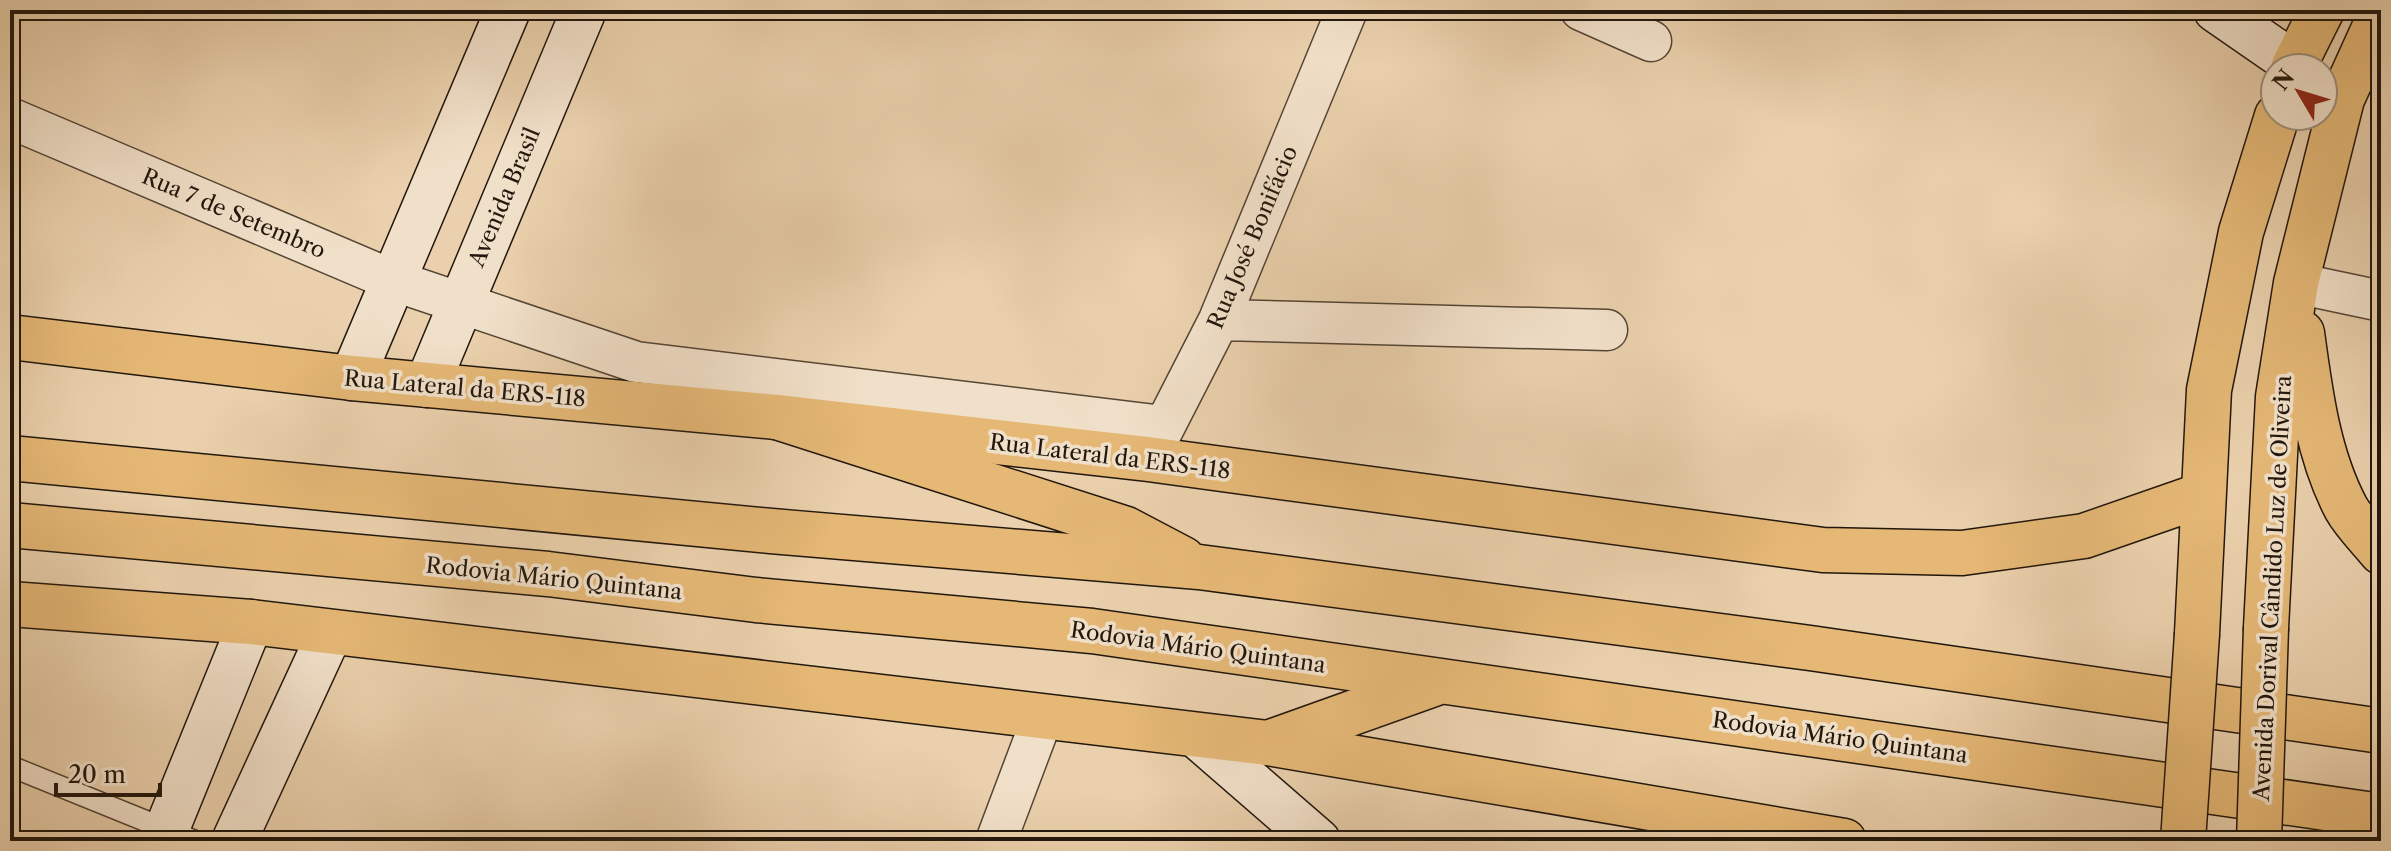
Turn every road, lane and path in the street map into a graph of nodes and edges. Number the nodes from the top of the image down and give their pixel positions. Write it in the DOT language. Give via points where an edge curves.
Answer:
graph roads {
  1 [pos="508,10"];
  2 [pos="584,10"];
  3 [pos="1347,10"];
  4 [pos="1581,10"];
  5 [pos="2216,10"];
  6 [pos="2322,10"];
  7 [pos="2381,13"];
  8 [pos="1651,41"];
  9 [pos="2274,52"];
  10 [pos="2300,52"];
  11 [pos="10,118"];
  12 [pos="2272,132"];
  13 [pos="392,280"];
  14 [pos="2296,283"];
  15 [pos="2381,301"];
  16 [pos="459,304"];
  17 [pos="1219,320"];
  18 [pos="1607,330"];
  19 [pos="10,337"];
  20 [pos="352,378"];
  21 [pos="427,385"];
  22 [pos="777,417"];
  23 [pos="1156,443"];
  24 [pos="10,458"];
  25 [pos="2202,495"];
  26 [pos="10,525"];
  27 [pos="2381,552"];
  28 [pos="1199,567"];
  29 [pos="10,604"];
  30 [pos="251,622"];
  31 [pos="330,633"];
  32 [pos="1445,680"];
  33 [pos="1042,719"];
  34 [pos="2381,731"];
  35 [pos="1197,736"];
  36 [pos="1268,743"];
  37 [pos="10,766"];
  38 [pos="2381,816"];
  39 [pos="174,837"];
  40 [pos="1316,839"];
  41 [pos="234,841"];
  42 [pos="996,841"];
  43 [pos="1844,841"];
  44 [pos="2183,841"];
  45 [pos="2259,841"];
  1 -- 13 [label="main road"];
  2 -- 16 [label="main road, Avenida Brasil"];
  3 -- 17 [label="street, Rua José Bonifácio"];
  4 -- 8 [label="street"];
  5 -- 9 [label="main road"];
  6 -- 10 [label="main road"];
  7 -- 14 [label="main road, Avenida Dorival Cândido Luz de Oliveira" via="2342,99"];
  11 -- 13 [label="street, Rua 7 de Setembro"];
  12 -- 25 [label="main road" via="2241,232 2209,390"];
  13 -- 16 [label="street, Rua 7 de Setembro"];
  13 -- 20 [label="main road"];
  14 -- 15 [label="street"];
  14 -- 27 [label="main road" via="2323,450 2347,509"];
  14 -- 45 [label="main road, Avenida Dorival Cândido Luz de Oliveira, bridge" via="2278,397"];
  16 -- 21 [label="main road, Avenida Brasil"];
  16 -- 23 [label="street, Rua 7 de Setembro" via="636,362"];
  17 -- 18 [label="street"];
  17 -- 23 [label="street, Rua José Bonifácio"];
  19 -- 20 [label="main road, Rua Lateral da ERS-118"];
  20 -- 21 [label="main road, Rua Lateral da ERS-118"];
  21 -- 22 [label="main road, Rua Lateral da ERS-118"];
  22 -- 23 [label="main road, Rua Lateral da ERS-118"];
  22 -- 28 [label="main road" via="1126,529"];
  23 -- 25 [label="main road, Rua Lateral da ERS-118" via="1823,550 1962,553 2069,538"];
  24 -- 28 [label="main road"];
  25 -- 44 [label="main road, bridge"];
  26 -- 32 [label="main road, Rodovia Mário Quintana" via="1092,631"];
  28 -- 34 [label="main road"];
  29 -- 30 [label="main road"];
  30 -- 31 [label="main road"];
  30 -- 39 [label="main road"];
  31 -- 33 [label="main road"];
  31 -- 41 [label="main road"];
  32 -- 36 [label="main road"];
  32 -- 38 [label="main road, Rodovia Mário Quintana"];
  33 -- 35 [label="main road"];
  33 -- 42 [label="street"];
  35 -- 36 [label="main road"];
  35 -- 40 [label="main road"];
  36 -- 40 [label="main road"];
  36 -- 43 [label="main road"];
  37 -- 39 [label="lane"];
}
